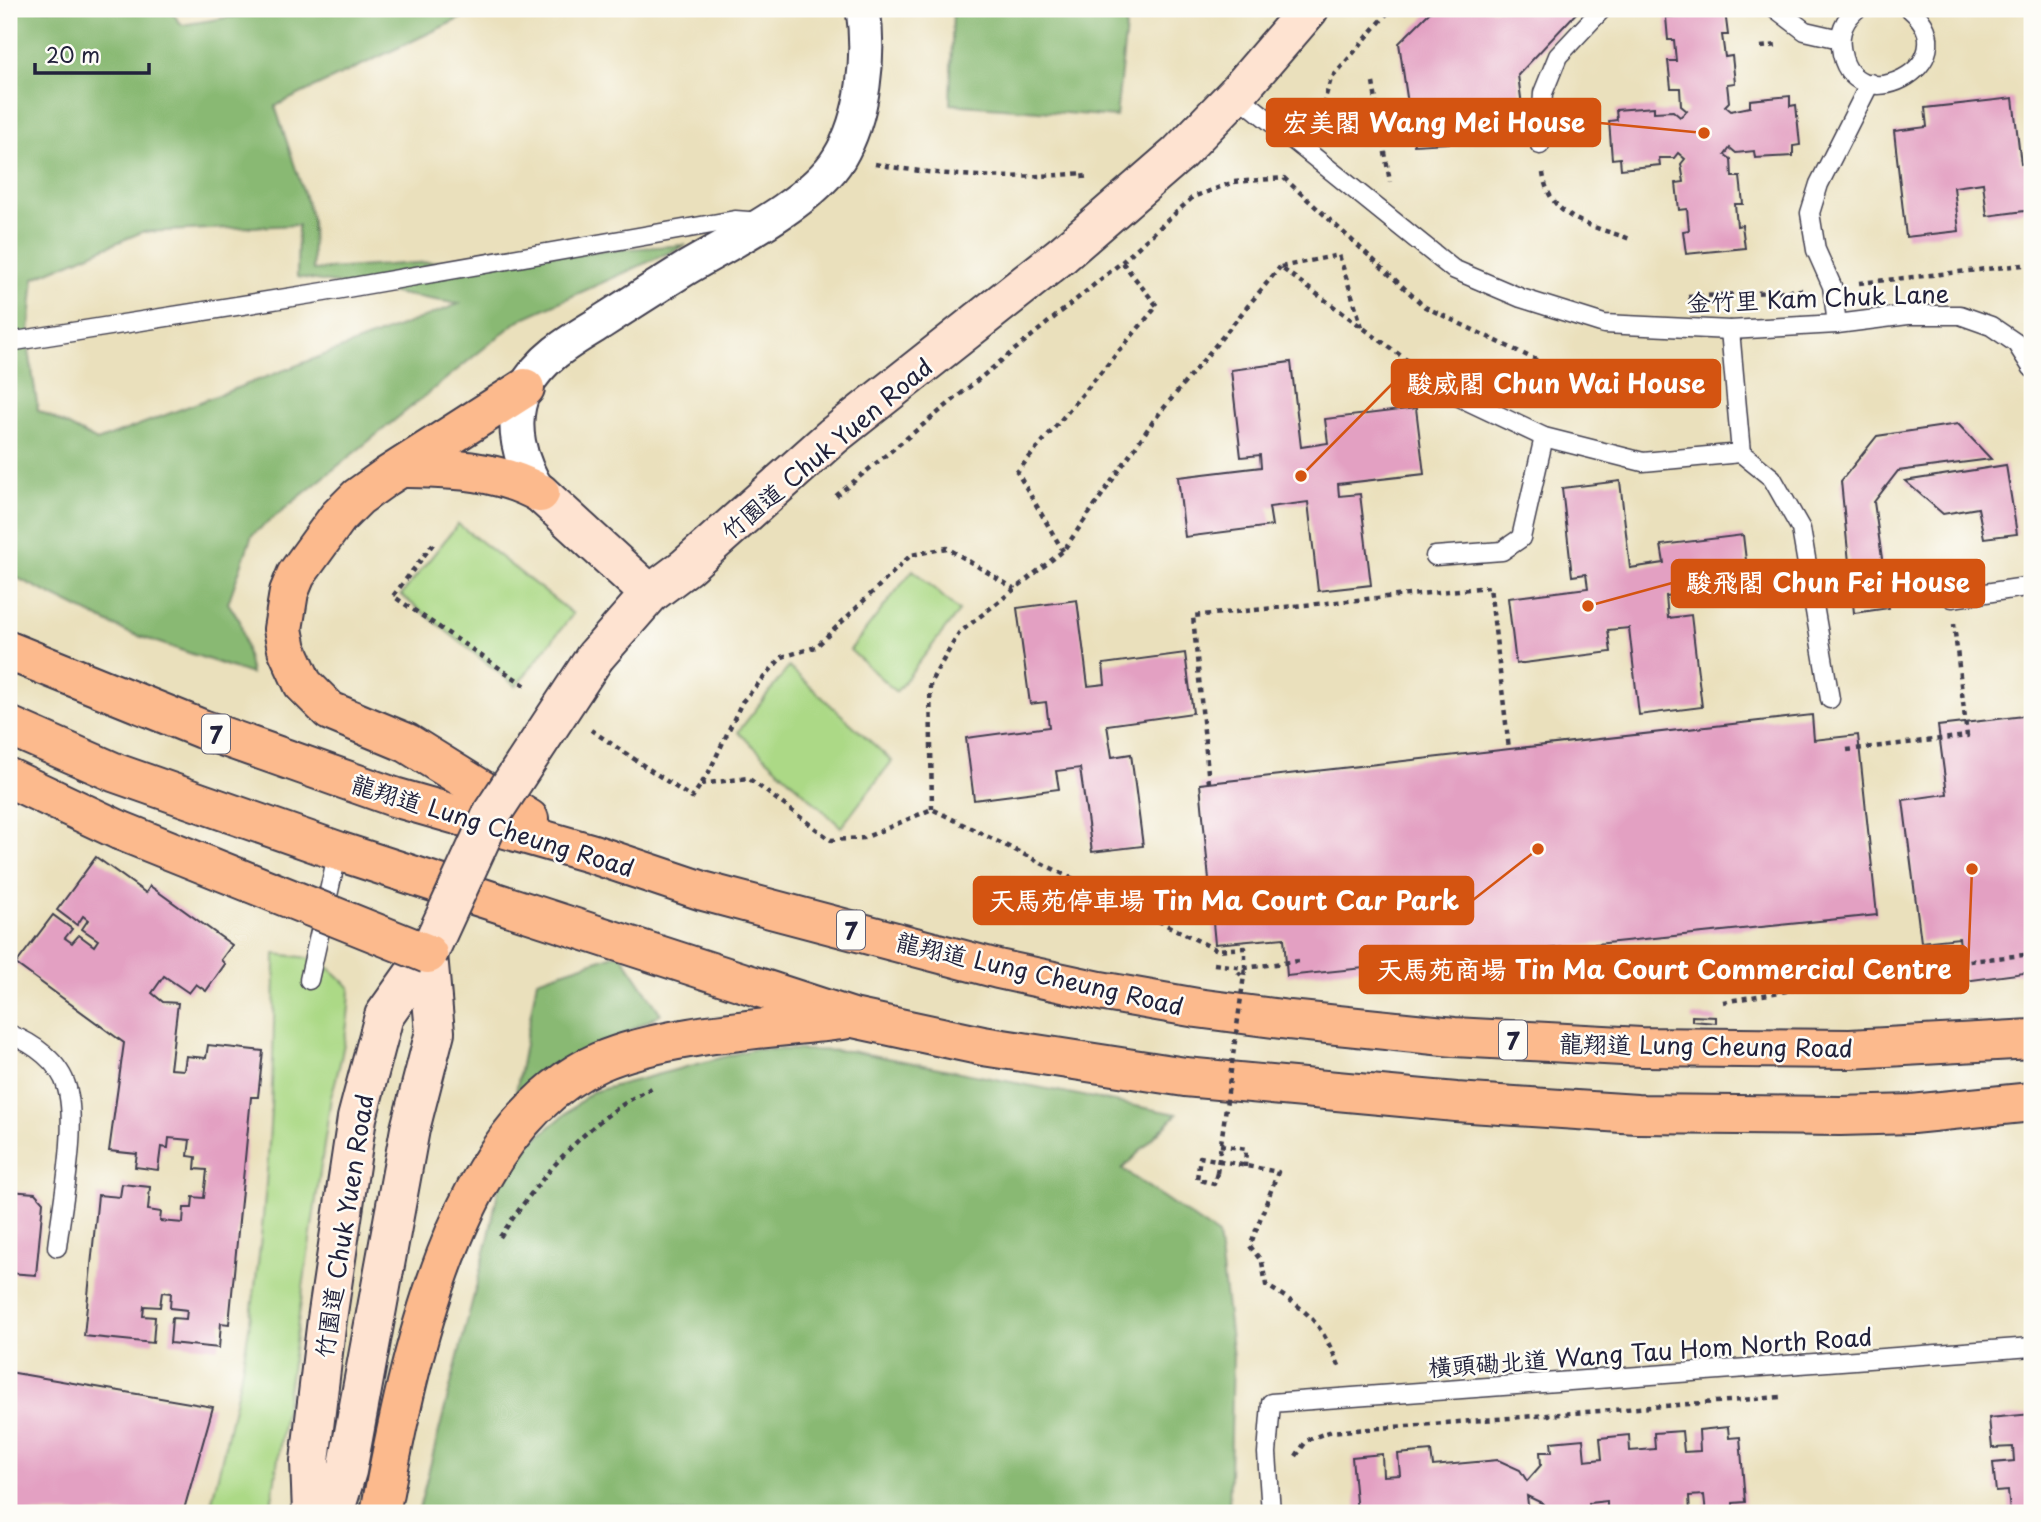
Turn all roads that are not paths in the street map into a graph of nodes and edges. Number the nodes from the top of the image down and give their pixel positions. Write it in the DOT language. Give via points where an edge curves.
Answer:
graph roads {
  1 [pos="863,9"];
  2 [pos="1309,9"];
  3 [pos="1602,9"];
  4 [pos="1776,9"];
  5 [pos="1857,9"];
  6 [pos="1912,9"];
  7 [pos="1840,39"];
  8 [pos="1870,83"];
  9 [pos="1236,94"];
  10 [pos="1540,145"];
  11 [pos="767,222"];
  12 [pos="1837,324"];
  13 [pos="1730,330"];
  14 [pos="9,342"];
  15 [pos="2032,368"];
  16 [pos="525,388"];
  17 [pos="1455,395"];
  18 [pos="1544,437"];
  19 [pos="1741,453"];
  20 [pos="402,468"];
  21 [pos="540,494"];
  22 [pos="1435,556"];
  23 [pos="2032,586"];
  24 [pos="1952,598"];
  25 [pos="644,601"];
  26 [pos="9,651"];
  27 [pos="1830,699"];
  28 [pos="9,726"];
  29 [pos="9,778"];
  30 [pos="338,851"];
  31 [pos="590,853"];
  32 [pos="428,954"];
  33 [pos="309,980"];
  34 [pos="853,1018"];
  35 [pos="9,1034"];
  36 [pos="2032,1039"];
  37 [pos="2032,1102"];
  38 [pos="57,1247"];
  39 [pos="2032,1347"];
  40 [pos="312,1513"];
  41 [pos="334,1513"];
  42 [pos="380,1513"];
  43 [pos="1271,1513"];
  1 -- 11 [label="street" via="864,79 839,159"];
  2 -- 9 [label="main road, 竹園道 Chuk Yuen Road"];
  3 -- 10 [label="lane" via="1558,56 1543,93"];
  4 -- 7 [label="lane" via="1805,31"];
  5 -- 7 [label="lane" via="1843,26"];
  6 -- 8 [label="lane" via="1926,36 1921,64 1899,83"];
  7 -- 8 [label="lane" via="1847,67"];
  8 -- 12 [label="lane" via="1819,184 1810,213 1816,250 1832,286"];
  9 -- 13 [label="lane, 金竹里 Kam Chuk Lane" via="1453,270 1604,324"];
  9 -- 25 [label="main road, 竹園道 Chuk Yuen Road" via="1178,153 1063,254 833,436"];
  11 -- 14 [label="lane" via="735,220"];
  11 -- 16 [label="street" via="554,352"];
  12 -- 13 [label="lane, 金竹里 Kam Chuk Lane"];
  12 -- 15 [label="lane, 金竹里 Kam Chuk Lane" via="1908,315 1960,315 1991,326 2016,344"];
  13 -- 19 [label="lane"];
  16 -- 20 [label="highway"];
  16 -- 21 [label="street" via="519,414 520,454"];
  17 -- 18 [label="lane"];
  18 -- 19 [label="lane" via="1643,462"];
  18 -- 22 [label="lane" via="1521,538 1502,551"];
  19 -- 27 [label="lane" via="1772,478 1801,529"];
  20 -- 21 [label="highway" via="470,469 519,482"];
  20 -- 31 [label="highway" via="358,497 338,517 296,575 282,629 293,666 330,711 407,743"];
  21 -- 25 [label="main road"];
  23 -- 24 [label="lane"];
  25 -- 32 [label="main road, 竹園道 Chuk Yuen Road, bridge" via="595,657 513,779 471,856"];
  26 -- 31 [label="highway, 龍翔道 Lung Cheung Road / 7" via="289,761 394,797"];
  28 -- 30 [label="highway" via="116,773"];
  29 -- 32 [label="highway, bridge" via="119,830"];
  30 -- 33 [label="lane"];
  30 -- 34 [label="highway"];
  31 -- 36 [label="highway, 龍翔道 Lung Cheung Road / 7" via="703,891 998,969 1184,1006 1289,1020 1454,1037 1715,1050 1850,1049"];
  32 -- 40 [label="main road, 竹園道 Chuk Yuen Road" via="384,1016 357,1118 312,1448"];
  32 -- 41 [label="main road, 竹園道 Chuk Yuen Road" via="435,1032 410,1129 347,1471"];
  34 -- 37 [label="highway" via="983,1046 1185,1077 1456,1102 1715,1117 1912,1114"];
  34 -- 42 [label="highway" via="641,1048 577,1074 540,1104 503,1149 450,1239 412,1364"];
  35 -- 38 [label="lane" via="51,1061 67,1088 68,1144"];
  39 -- 43 [label="lane, 橫頭磡北道 Wang Tau Hom North Road" via="1271,1404 1267,1453"];
}
